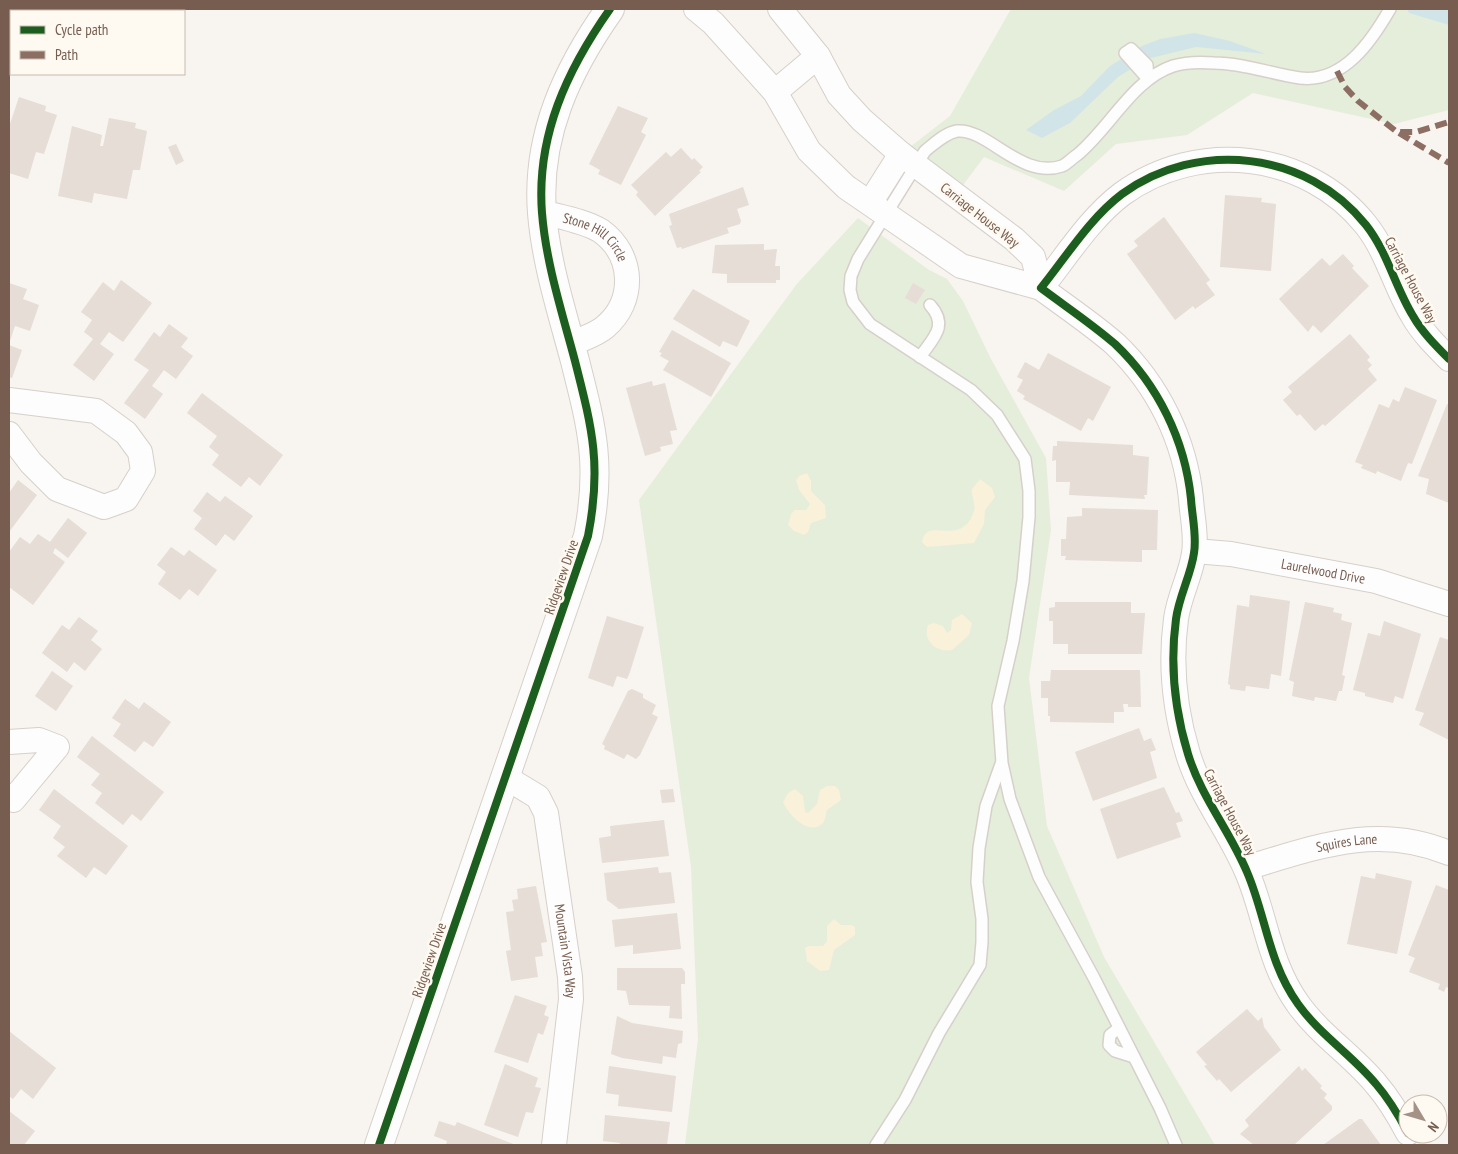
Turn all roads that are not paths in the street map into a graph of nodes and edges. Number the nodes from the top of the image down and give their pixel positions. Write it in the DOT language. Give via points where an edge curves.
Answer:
graph roads {
  1 [pos="610,9"];
  2 [pos="696,9"];
  3 [pos="780,9"];
  4 [pos="1390,9"];
  5 [pos="818,56"];
  6 [pos="776,92"];
  7 [pos="908,160"];
  8 [pos="878,209"];
  9 [pos="542,212"];
  10 [pos="1041,288"];
  11 [pos="930,305"];
  12 [pos="571,344"];
  13 [pos="920,357"];
  14 [pos="1449,359"];
  15 [pos="9,400"];
  16 [pos="9,434"];
  17 [pos="1195,551"];
  18 [pos="1449,604"];
  19 [pos="9,742"];
  20 [pos="1002,763"];
  21 [pos="505,777"];
  22 [pos="9,796"];
  23 [pos="1449,852"];
  24 [pos="1246,868"];
  25 [pos="1398,1114"];
  26 [pos="379,1145"];
  27 [pos="554,1145"];
  28 [pos="876,1145"];
  29 [pos="1176,1145"];
  1 -- 9 [label="street, Ridgeview Drive" via="583,49 558,100 547,148"];
  2 -- 6 [label="street, Carriage House Way"];
  3 -- 5 [label="street, Carriage House Way"];
  4 -- 7 [label="lane" via="1351,61 1337,71 1319,77 1300,78 1236,63 1201,62 1145,72 1084,149 1063,166 1045,169 1024,164 968,133 956,131"];
  5 -- 6 [label="street"];
  5 -- 7 [label="street, Carriage House Way" via="839,95"];
  6 -- 8 [label="street, Carriage House Way" via="810,151 846,187"];
  7 -- 8 [label="street"];
  7 -- 10 [label="street, Carriage House Way" via="1033,257"];
  8 -- 10 [label="street, Carriage House Way" via="961,266"];
  8 -- 13 [label="lane" via="851,276 853,302 870,324"];
  9 -- 12 [label="street, Ridgeview Drive"];
  9 -- 12 [label="street, Stone Hill Circle" via="600,231 614,243 624,260 628,279 619,313 604,329"];
  10 -- 14 [label="street, Carriage House Way" via="1096,220 1122,195 1153,176 1185,164 1216,159 1248,160 1282,167 1314,181 1342,200 1366,225 1385,255 1413,316 1431,342"];
  10 -- 17 [label="street, Carriage House Way" via="1114,344 1141,373 1163,406 1180,445 1189,481"];
  11 -- 13 [label="lane" via="940,324"];
  12 -- 21 [label="street, Ridgeview Drive" via="592,430 596,480 594,508 577,571"];
  13 -- 20 [label="lane" via="983,400 997,415 1025,459 1029,517 1019,612 998,706"];
  15 -- 16 [label="street" via="96,411 126,433 140,452 143,471 126,499 104,507 57,490"];
  17 -- 18 [label="street, Laurelwood Drive" via="1231,554 1376,581"];
  17 -- 24 [label="street, Carriage House Way" via="1176,617 1173,662 1177,708 1188,755 1206,797"];
  19 -- 22 [label="street" via="39,740 56,747 13,800"];
  20 -- 28 [label="lane" via="986,806 979,848 980,965 942,1026 905,1100"];
  20 -- 29 [label="lane" via="1010,799 1038,877 1119,1028"];
  21 -- 26 [label="street, Ridgeview Drive"];
  21 -- 27 [label="street, Mountain Vista Way" via="538,796 546,812 570,978 571,999"];
  23 -- 24 [label="street, Squires Lane" via="1404,840 1366,838 1329,843"];
  24 -- 25 [label="street, Carriage House Way" via="1278,968 1296,1002 1320,1032 1375,1083"];
}
